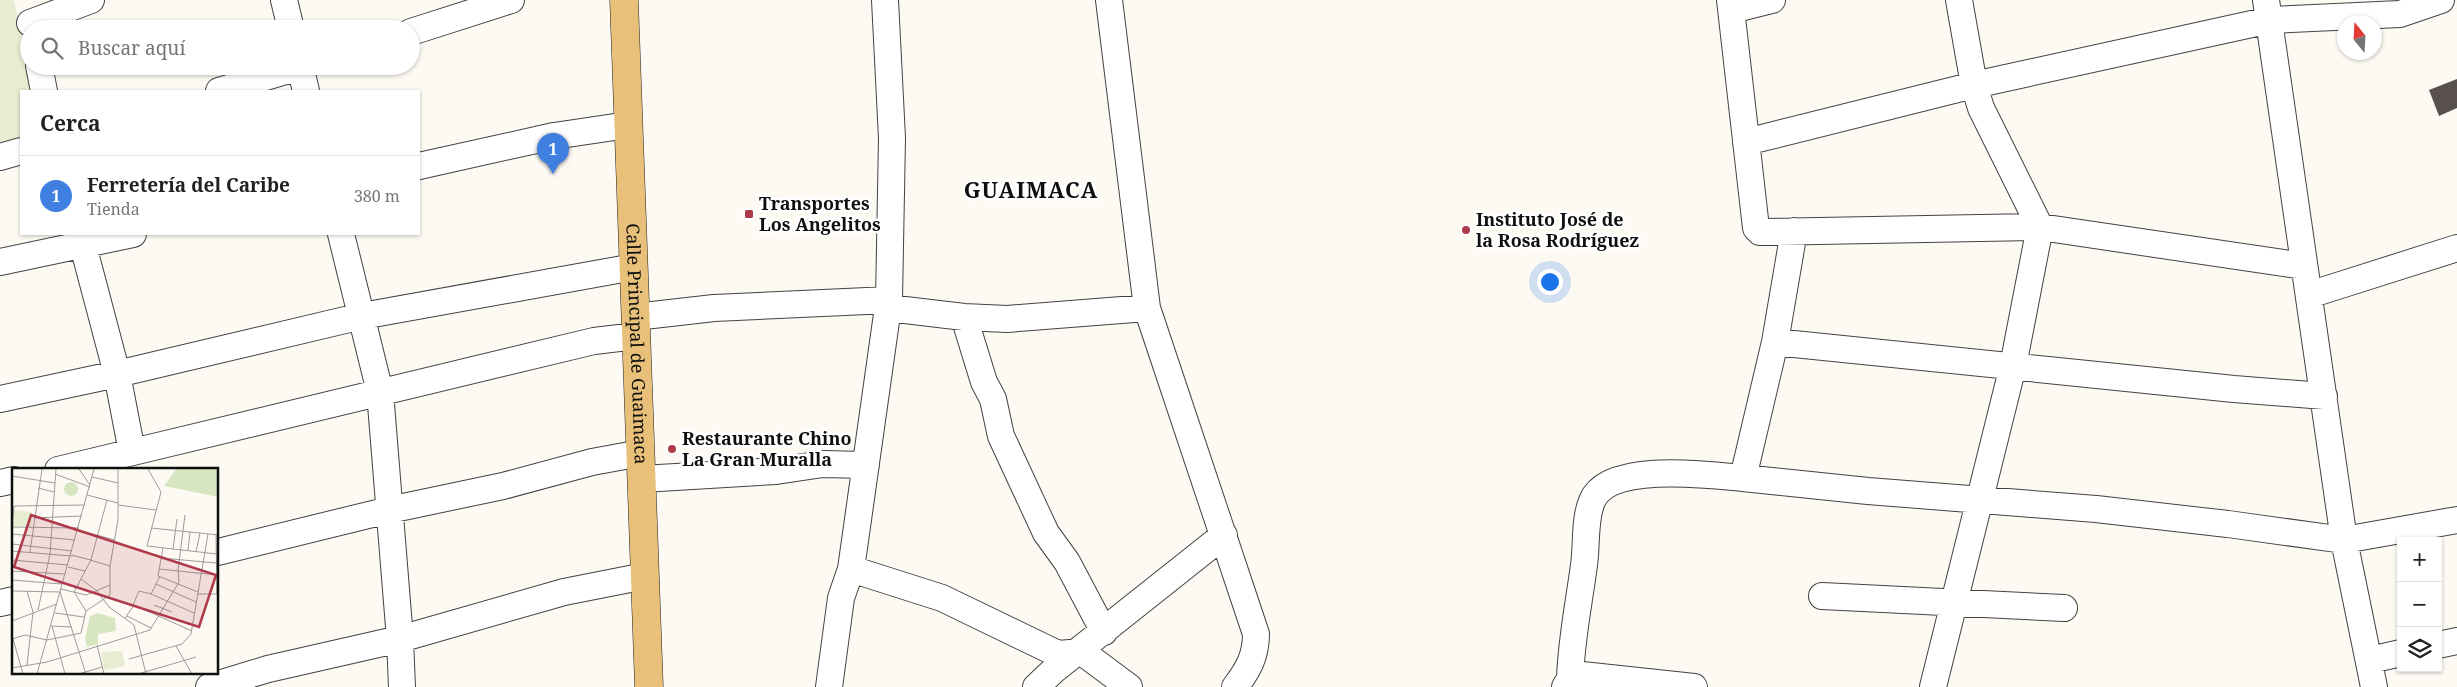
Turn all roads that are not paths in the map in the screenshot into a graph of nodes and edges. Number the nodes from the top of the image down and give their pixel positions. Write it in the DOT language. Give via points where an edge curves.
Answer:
graph roads {
  1 [pos="91,0"];
  2 [pos="284,0"];
  3 [pos="511,0"];
  4 [pos="624,0"];
  5 [pos="885,0"];
  6 [pos="1109,0"];
  7 [pos="1772,0"];
  8 [pos="1959,0"];
  9 [pos="2441,0"];
  10 [pos="1731,5"];
  11 [pos="2268,10"];
  12 [pos="29,17"];
  13 [pos="289,20"];
  14 [pos="420,29"];
  15 [pos="41,75"];
  16 [pos="271,75"];
  17 [pos="303,75"];
  18 [pos="1974,85"];
  19 [pos="44,90"];
  20 [pos="222,90"];
  21 [pos="306,90"];
  22 [pos="628,125"];
  23 [pos="1746,142"];
  24 [pos="20,151"];
  25 [pos="0,157"];
  26 [pos="420,166"];
  27 [pos="2040,227"];
  28 [pos="1794,231"];
  29 [pos="123,235"];
  30 [pos="341,235"];
  31 [pos="81,239"];
  32 [pos="2457,248"];
  33 [pos="0,262"];
  34 [pos="2304,266"];
  35 [pos="634,267"];
  36 [pos="2310,295"];
  37 [pos="888,304"];
  38 [pos="1146,308"];
  39 [pos="362,316"];
  40 [pos="964,317"];
  41 [pos="636,326"];
  42 [pos="1774,342"];
  43 [pos="2013,366"];
  44 [pos="117,374"];
  45 [pos="380,392"];
  46 [pos="2324,396"];
  47 [pos="0,399"];
  48 [pos="132,452"];
  49 [pos="866,465"];
  50 [pos="641,466"];
  51 [pos="66,468"];
  52 [pos="1743,478"];
  53 [pos="1980,498"];
  54 [pos="388,510"];
  55 [pos="2457,520"];
  56 [pos="1224,535"];
  57 [pos="2344,540"];
  58 [pos="219,552"];
  59 [pos="852,568"];
  60 [pos="645,576"];
  61 [pos="1822,596"];
  62 [pos="1954,602"];
  63 [pos="2064,608"];
  64 [pos="1104,632"];
  65 [pos="400,638"];
  66 [pos="2457,641"];
  67 [pos="2442,644"];
  68 [pos="1077,653"];
  69 [pos="2397,654"];
  70 [pos="2370,660"];
  71 [pos="1568,683"];
  72 [pos="209,687"];
  73 [pos="402,687"];
  74 [pos="649,687"];
  75 [pos="829,687"];
  76 [pos="1036,687"];
  77 [pos="1129,687"];
  78 [pos="1235,687"];
  79 [pos="1694,687"];
  80 [pos="1933,687"];
  81 [pos="2374,687"];
  1 -- 12 [label="street"];
  2 -- 13 [label="street"];
  3 -- 14 [label="street"];
  4 -- 22 [label="main road, Calle Principal de Guaimaca"];
  5 -- 37 [label="street" via="892,138"];
  6 -- 38 [label="street"];
  7 -- 10 [label="street"];
  8 -- 18 [label="street"];
  9 -- 11 [label="street" via="2400,14"];
  10 -- 23 [label="street"];
  11 -- 18 [label="street"];
  11 -- 34 [label="street"];
  15 -- 19 [label="street"];
  16 -- 20 [label="street"];
  17 -- 21 [label="street"];
  18 -- 23 [label="street"];
  18 -- 27 [label="street" via="1983,114"];
  22 -- 26 [label="street" via="554,136"];
  22 -- 35 [label="main road, Calle Principal de Guaimaca"];
  23 -- 28 [label="street" via="1756,228 1760,232"];
  24 -- 25 [label="street"];
  27 -- 28 [label="street"];
  27 -- 34 [label="street"];
  27 -- 43 [label="street"];
  28 -- 42 [label="street"];
  29 -- 31 [label="street"];
  30 -- 39 [label="street"];
  31 -- 33 [label="street"];
  31 -- 44 [label="street"];
  32 -- 36 [label="street"];
  34 -- 36 [label="street"];
  35 -- 39 [label="street"];
  35 -- 41 [label="main road, Calle Principal de Guaimaca"];
  36 -- 46 [label="street"];
  37 -- 40 [label="street"];
  37 -- 41 [label="street" via="714,308"];
  37 -- 49 [label="street"];
  38 -- 40 [label="street" via="1007,319"];
  38 -- 56 [label="street"];
  39 -- 44 [label="street"];
  39 -- 45 [label="street"];
  40 -- 64 [label="street" via="984,382 993,399 1002,436 1046,533 1067,562"];
  41 -- 45 [label="street" via="594,341"];
  41 -- 50 [label="main road, Calle Principal de Guaimaca"];
  42 -- 43 [label="street"];
  42 -- 52 [label="street"];
  43 -- 46 [label="street"];
  43 -- 53 [label="street"];
  44 -- 47 [label="street"];
  44 -- 48 [label="street"];
  45 -- 48 [label="street"];
  45 -- 54 [label="street"];
  46 -- 57 [label="street"];
  48 -- 51 [label="street"];
  49 -- 50 [label="street" via="823,464 776,471"];
  49 -- 59 [label="street"];
  50 -- 54 [label="street" via="592,462 504,486"];
  50 -- 60 [label="main road, Calle Principal de Guaimaca"];
  52 -- 53 [label="street"];
  52 -- 71 [label="street" via="1657,473 1615,482 1597,492 1588,514"];
  53 -- 57 [label="street" via="2228,524"];
  53 -- 62 [label="street"];
  54 -- 58 [label="street"];
  54 -- 65 [label="street"];
  55 -- 57 [label="street"];
  56 -- 64 [label="street"];
  56 -- 78 [label="street" via="1256,634 1256,651 1248,670"];
  57 -- 70 [label="street"];
  59 -- 68 [label="street" via="942,598 1058,654"];
  59 -- 75 [label="street" via="841,598"];
  60 -- 65 [label="street" via="564,592"];
  60 -- 74 [label="main road, Calle Principal de Guaimaca"];
  61 -- 62 [label="street"];
  62 -- 63 [label="street"];
  62 -- 80 [label="street"];
  64 -- 68 [label="street"];
  65 -- 72 [label="street" via="268,669"];
  65 -- 73 [label="street"];
  66 -- 67 [label="street"];
  68 -- 76 [label="street"];
  68 -- 77 [label="street" via="1082,652"];
  69 -- 70 [label="street"];
  70 -- 81 [label="street"];
  71 -- 79 [label="street" via="1582,675"];
}
